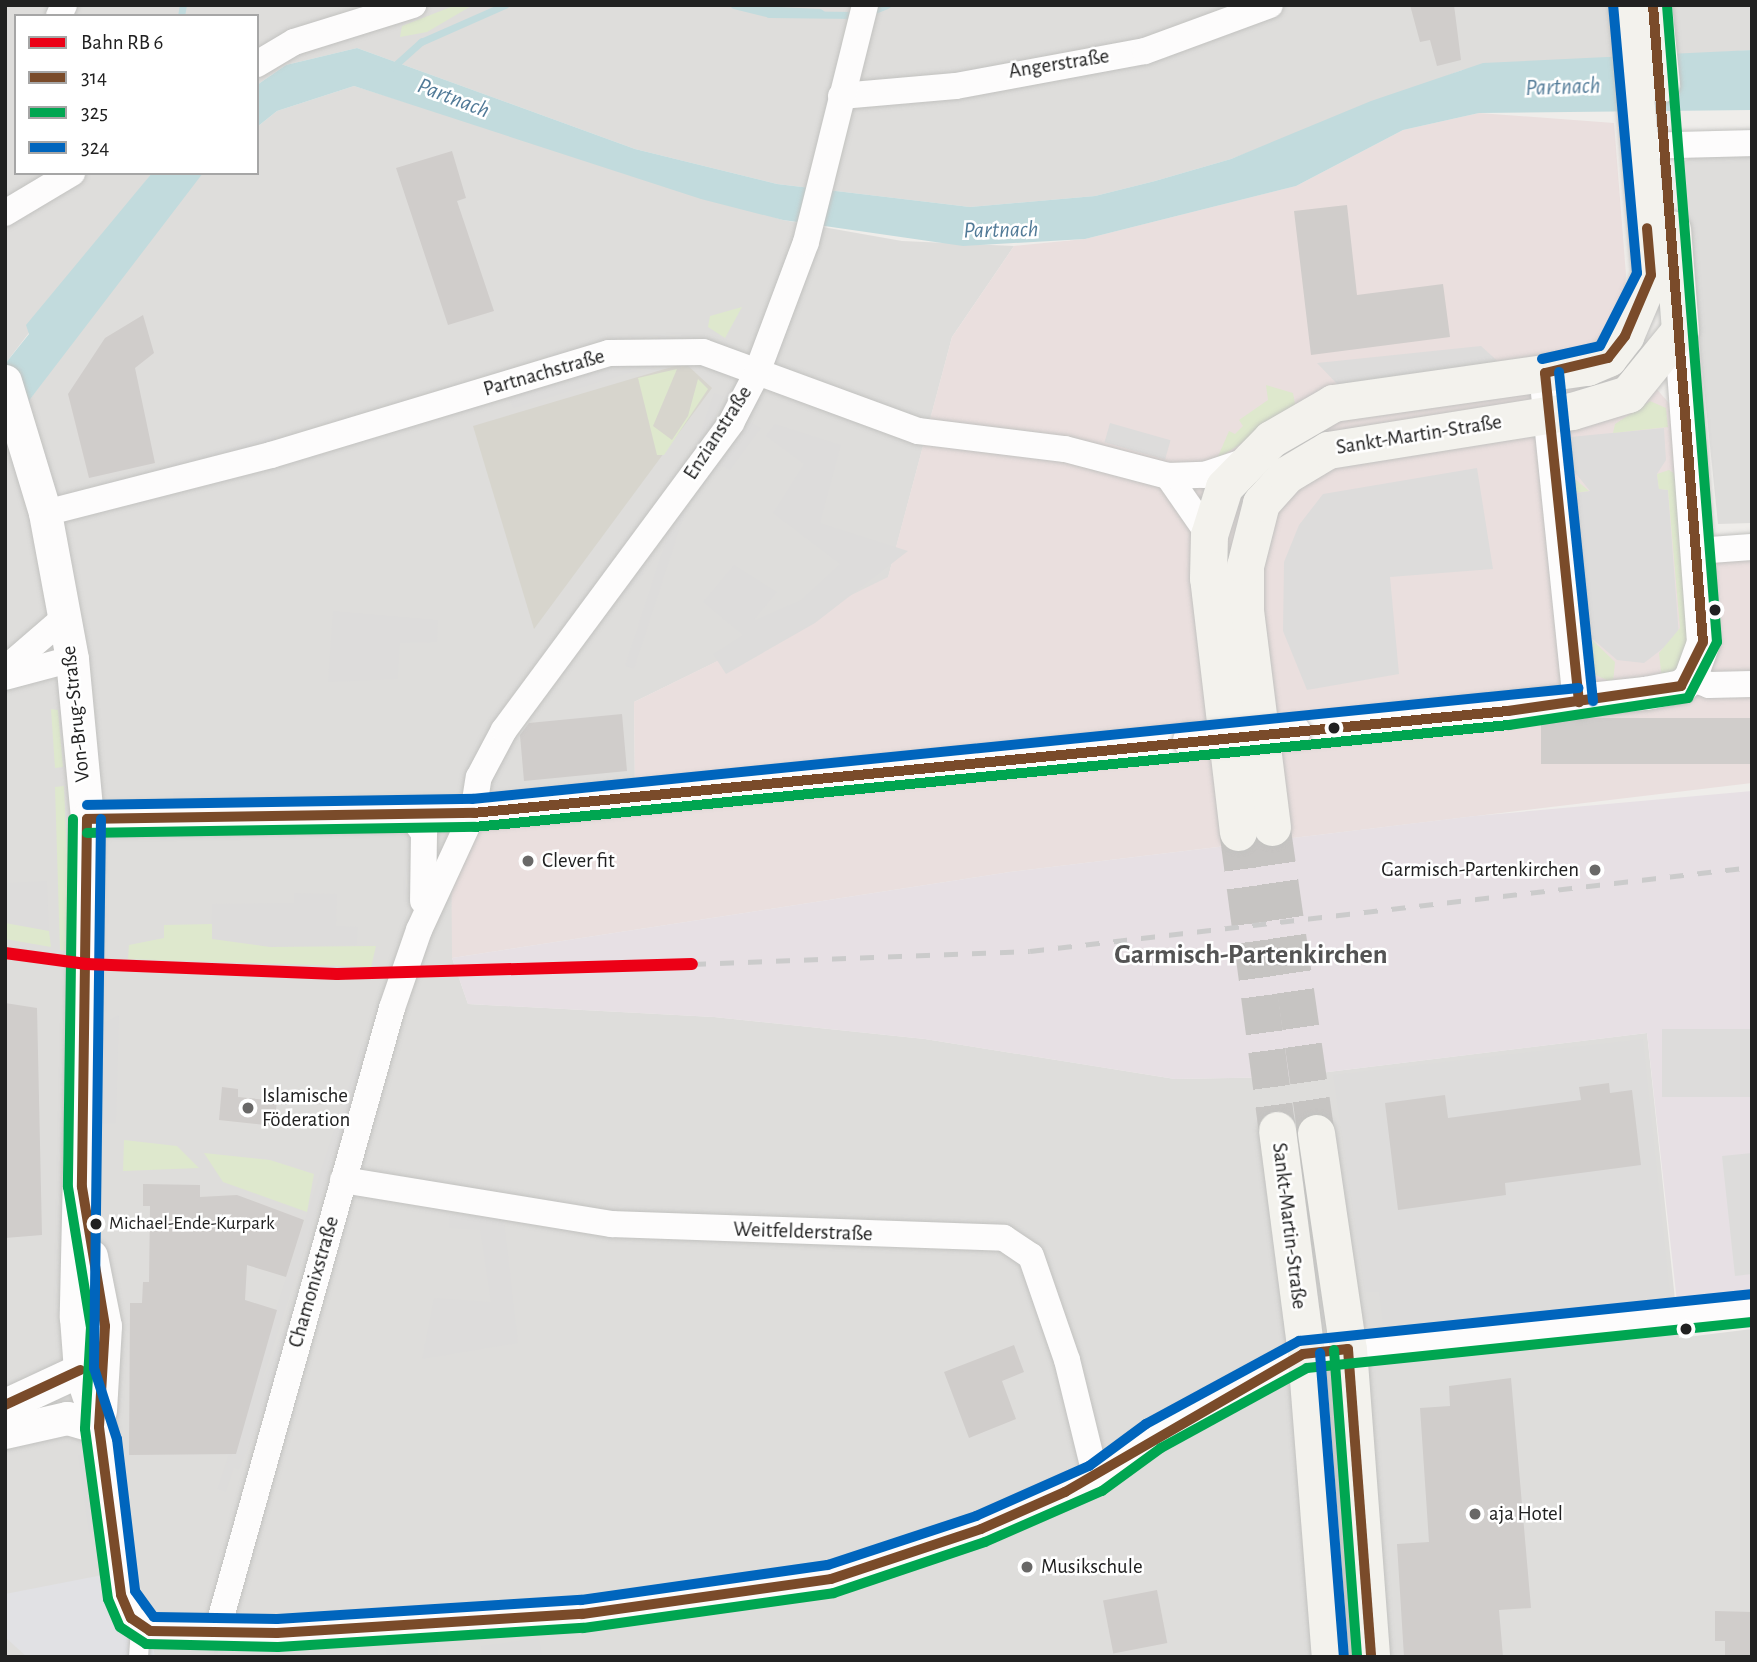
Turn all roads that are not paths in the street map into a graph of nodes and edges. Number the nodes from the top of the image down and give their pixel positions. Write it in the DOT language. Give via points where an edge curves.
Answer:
graph roads {
  1 [pos="413,5"];
  2 [pos="865,5"];
  3 [pos="1270,5"];
  4 [pos="1627,5"];
  5 [pos="1653,5"];
  6 [pos="1645,45"];
  7 [pos="259,63"];
  8 [pos="841,96"];
  9 [pos="1652,130"];
  10 [pos="1752,143"];
  11 [pos="68,175"];
  12 [pos="36,184"];
  13 [pos="5,213"];
  14 [pos="1616,347"];
  15 [pos="1545,373"];
  16 [pos="756,375"];
  17 [pos="5,381"];
  18 [pos="1666,383"];
  19 [pos="1550,415"];
  20 [pos="1243,462"];
  21 [pos="1168,476"];
  22 [pos="45,513"];
  23 [pos="1209,535"];
  24 [pos="1752,547"];
  25 [pos="1696,551"];
  26 [pos="64,618"];
  27 [pos="72,659"];
  28 [pos="5,669"];
  29 [pos="5,677"];
  30 [pos="1690,678"];
  31 [pos="1752,684"];
  32 [pos="1578,702"];
  33 [pos="473,813"];
  34 [pos="410,814"];
  35 [pos="88,819"];
  36 [pos="419,930"];
  37 [pos="1277,1130"];
  38 [pos="1316,1133"];
  39 [pos="343,1180"];
  40 [pos="83,1223"];
  41 [pos="1752,1308"];
  42 [pos="1348,1349"];
  43 [pos="1306,1354"];
  44 [pos="76,1372"];
  45 [pos="5,1405"];
  46 [pos="99,1427"];
  47 [pos="5,1432"];
  48 [pos="1096,1478"];
  49 [pos="140,1626"];
  50 [pos="216,1635"];
  51 [pos="138,1657"];
  52 [pos="1330,1657"];
  53 [pos="1371,1657"];
  1 -- 7 [label="street" via="294,42"];
  2 -- 8 [label="street, Enzianstraße"];
  3 -- 8 [label="street, Angerstraße" via="1145,51 956,86"];
  4 -- 6 [label="main road"];
  5 -- 6 [label="main road"];
  6 -- 9 [label="main road"];
  8 -- 16 [label="street, Enzianstraße" via="806,243"];
  9 -- 10 [label="street"];
  9 -- 14 [label="main road" via="1651,275"];
  9 -- 18 [label="main road, Sankt-Martin-Straße" via="1680,330"];
  11 -- 12 [label="street"];
  12 -- 13 [label="street"];
  14 -- 15 [label="main road, Sankt-Martin-Straße"];
  14 -- 18 [label="street"];
  15 -- 19 [label="street"];
  15 -- 20 [label="main road, Sankt-Martin-Straße" via="1333,403 1304,416"];
  16 -- 21 [label="street, Partnachstraße" via="918,431 1065,449"];
  16 -- 22 [label="street, Partnachstraße" via="703,352 609,353 271,455"];
  16 -- 33 [label="street, Enzianstraße" via="730,423 504,730 479,777"];
  17 -- 22 [label="street, Von-Brug-Straße"];
  18 -- 19 [label="main road, Sankt-Martin-Straße"];
  18 -- 25 [label="street"];
  19 -- 23 [label="main road, Sankt-Martin-Straße" via="1328,450 1286,475 1261,503 1245,566 1255,830 1210,617"];
  19 -- 32 [label="street"];
  20 -- 21 [label="street, Partnachstraße" via="1204,475"];
  20 -- 23 [label="main road, Sankt-Martin-Straße" via="1224,487"];
  21 -- 23 [label="street"];
  22 -- 26 [label="street, Von-Brug-Straße"];
  24 -- 25 [label="street"];
  25 -- 30 [label="street" via="1703,642"];
  26 -- 27 [label="street, Von-Brug-Straße"];
  26 -- 28 [label="street"];
  27 -- 29 [label="street"];
  27 -- 35 [label="street, Von-Brug-Straße"];
  30 -- 31 [label="street" via="1709,685"];
  30 -- 32 [label="street" via="1681,686"];
  32 -- 33 [label="street, bridge"];
  33 -- 34 [label="street"];
  33 -- 36 [label="street, Chamonixstraße"];
  34 -- 35 [label="street"];
  34 -- 36 [label="street, Chamonixstraße" via="424,833 428,863"];
  35 -- 40 [label="street, Von-Brug-Straße"];
  36 -- 39 [label="street, Chamonixstraße"];
  37 -- 43 [label="main road, Sankt-Martin-Straße"];
  38 -- 42 [label="main road, Sankt-Martin-Straße"];
  39 -- 48 [label="street, Weitfelderstraße" via="611,1224 1004,1238 1031,1256 1067,1360"];
  39 -- 50 [label="street, Chamonixstraße"];
  40 -- 44 [label="street, Von-Brug-Straße"];
  40 -- 46 [label="street, Von-Brug-Straße" via="105,1326"];
  41 -- 42 [label="street"];
  42 -- 43 [label="street"];
  42 -- 53 [label="main road, Sankt-Martin-Straße"];
  43 -- 48 [label="street" via="1228,1392"];
  43 -- 52 [label="main road, Sankt-Martin-Straße"];
  44 -- 45 [label="street"];
  44 -- 46 [label="street, Von-Brug-Straße"];
  46 -- 47 [label="street" via="67,1418"];
  46 -- 49 [label="street" via="121,1595"];
  48 -- 50 [label="street" via="981,1529 831,1579 582,1614"];
  49 -- 50 [label="street" via="159,1634"];
  49 -- 51 [label="street"];
}
